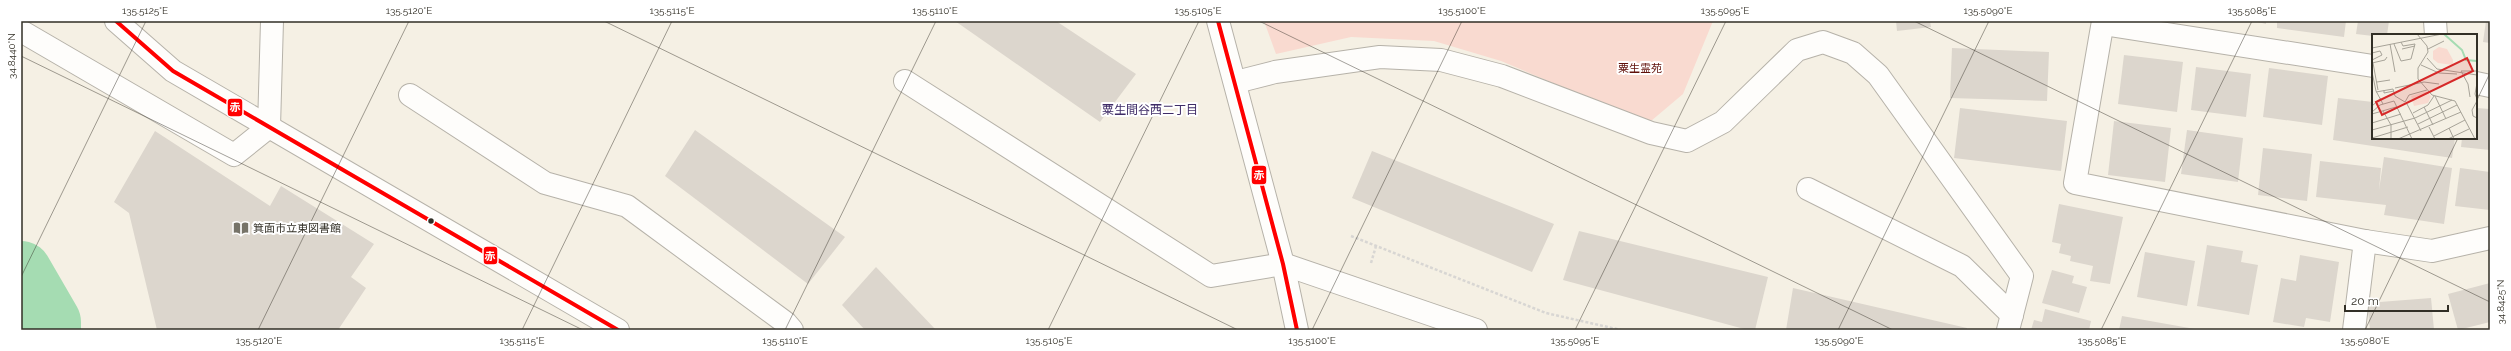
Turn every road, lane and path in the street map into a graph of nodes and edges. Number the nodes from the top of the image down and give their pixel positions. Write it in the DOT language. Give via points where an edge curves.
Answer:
graph roads {
  1 [pos="116,21"];
  2 [pos="272,21"];
  3 [pos="1218,21"];
  4 [pos="2435,21"];
  5 [pos="2103,23"];
  6 [pos="21,31"];
  7 [pos="2436,34"];
  8 [pos="2372,66"];
  9 [pos="905,81"];
  10 [pos="1236,82"];
  11 [pos="2477,83"];
  12 [pos="2490,86"];
  13 [pos="410,95"];
  14 [pos="269,127"];
  15 [pos="1808,189"];
  16 [pos="1350,236"];
  17 [pos="2490,238"];
  18 [pos="2365,242"];
  19 [pos="1283,264"];
  20 [pos="2010,323"];
  21 [pos="618,330"];
  22 [pos="792,330"];
  23 [pos="1297,330"];
  24 [pos="1476,330"];
  25 [pos="1621,330"];
  26 [pos="2354,330"];
  1 -- 14 [label="street" via="173,71"];
  2 -- 14 [label="street"];
  3 -- 10 [label="street"];
  4 -- 7 [label="street"];
  5 -- 8 [label="street"];
  5 -- 18 [label="street" via="2075,183"];
  6 -- 14 [label="street" via="234,155"];
  9 -- 19 [label="street" via="1211,276"];
  10 -- 19 [label="street"];
  10 -- 20 [label="street" via="1275,72 1380,57 1441,60 1502,76 1651,133 1687,141 1723,122 1797,50 1823,42 1853,52 1878,75 2022,276"];
  11 -- 12 [label="street"];
  13 -- 22 [label="street" via="545,184 627,206"];
  14 -- 21 [label="street"];
  15 -- 20 [label="street" via="1962,266"];
  16 -- 25 [label="path" via="1546,312"];
  17 -- 18 [label="street" via="2432,251"];
  18 -- 26 [label="street"];
  19 -- 23 [label="street"];
  19 -- 24 [label="street"];
}
